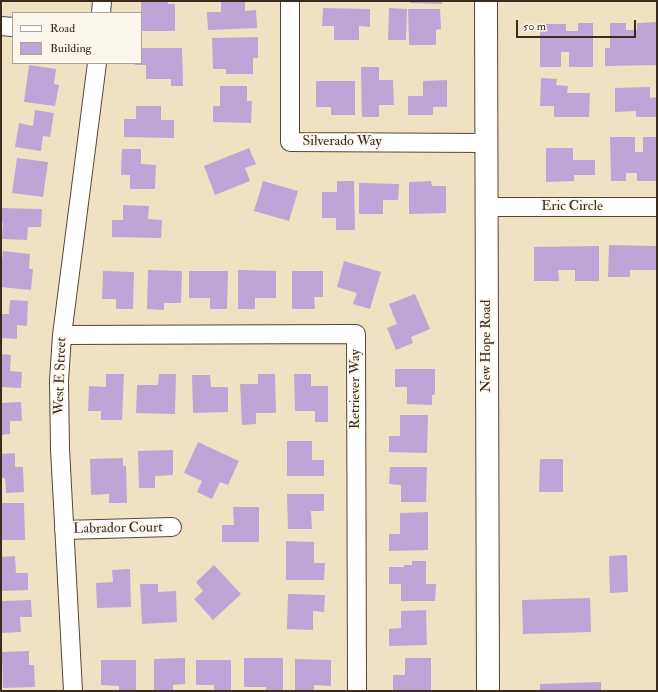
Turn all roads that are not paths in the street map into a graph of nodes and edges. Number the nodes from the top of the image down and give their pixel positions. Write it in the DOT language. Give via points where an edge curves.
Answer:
graph roads {
  1 [pos="102,1"];
  2 [pos="290,1"];
  3 [pos="486,1"];
  4 [pos="101,12"];
  5 [pos="1,26"];
  6 [pos="12,27"];
  7 [pos="97,64"];
  8 [pos="486,143"];
  9 [pos="486,207"];
  10 [pos="657,207"];
  11 [pos="62,335"];
  12 [pos="172,527"];
  13 [pos="64,530"];
  14 [pos="73,691"];
  15 [pos="357,691"];
  16 [pos="488,691"];
  1 -- 4 [label="street"];
  2 -- 8 [label="street, Silverado Way" via="290,142"];
  3 -- 8 [label="main road, New Hope Road"];
  5 -- 6 [label="street"];
  7 -- 11 [label="street, West E Street"];
  8 -- 9 [label="main road, New Hope Road"];
  9 -- 10 [label="street, Eric Circle"];
  9 -- 16 [label="main road, New Hope Road"];
  11 -- 13 [label="street, West E Street" via="59,381"];
  11 -- 15 [label="street, Retriever Way" via="356,334"];
  12 -- 13 [label="street, Labrador Court"];
  13 -- 14 [label="street, West E Street"];
}
